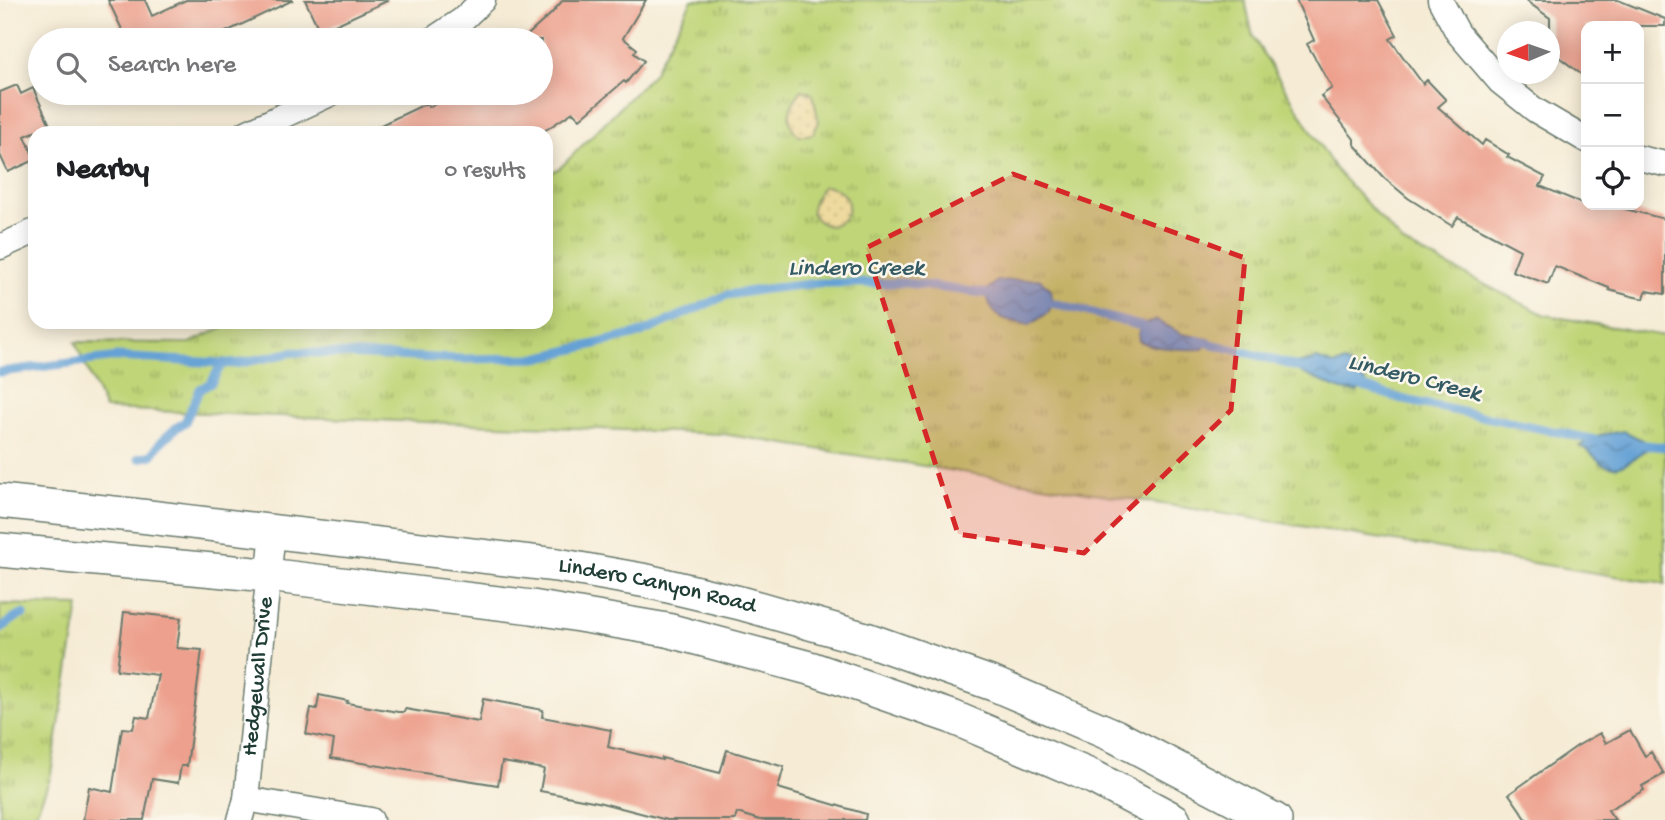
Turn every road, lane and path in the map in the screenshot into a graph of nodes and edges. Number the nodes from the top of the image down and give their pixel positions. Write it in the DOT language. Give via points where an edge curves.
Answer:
graph roads {
  1 [pos="483,0"];
  2 [pos="1440,0"];
  3 [pos="450,28"];
  4 [pos="306,105"];
  5 [pos="261,126"];
  6 [pos="1581,137"];
  7 [pos="1644,159"];
  8 [pos="1665,164"];
  9 [pos="28,234"];
  10 [pos="0,247"];
  11 [pos="0,501"];
  12 [pos="273,531"];
  13 [pos="0,550"];
  14 [pos="267,575"];
  15 [pos="243,809"];
  16 [pos="371,820"];
  17 [pos="1174,820"];
  18 [pos="1275,820"];
  1 -- 3 [label="street"];
  2 -- 6 [label="street" via="1458,33 1500,82"];
  4 -- 5 [label="street"];
  7 -- 8 [label="street"];
  9 -- 10 [label="street"];
  11 -- 12 [label="main road, Lindero Canyon Road"];
  12 -- 14 [label="street, Hedgewall Drive"];
  12 -- 18 [label="main road, Lindero Canyon Road" via="557,565 647,581 866,639 996,685 1115,736"];
  13 -- 14 [label="main road, Lindero Canyon Road"];
  14 -- 15 [label="street, Hedgewall Drive"];
  14 -- 17 [label="main road, Lindero Canyon Road" via="519,605 667,630 813,668 952,717 1095,778"];
  15 -- 16 [label="street"];
}
